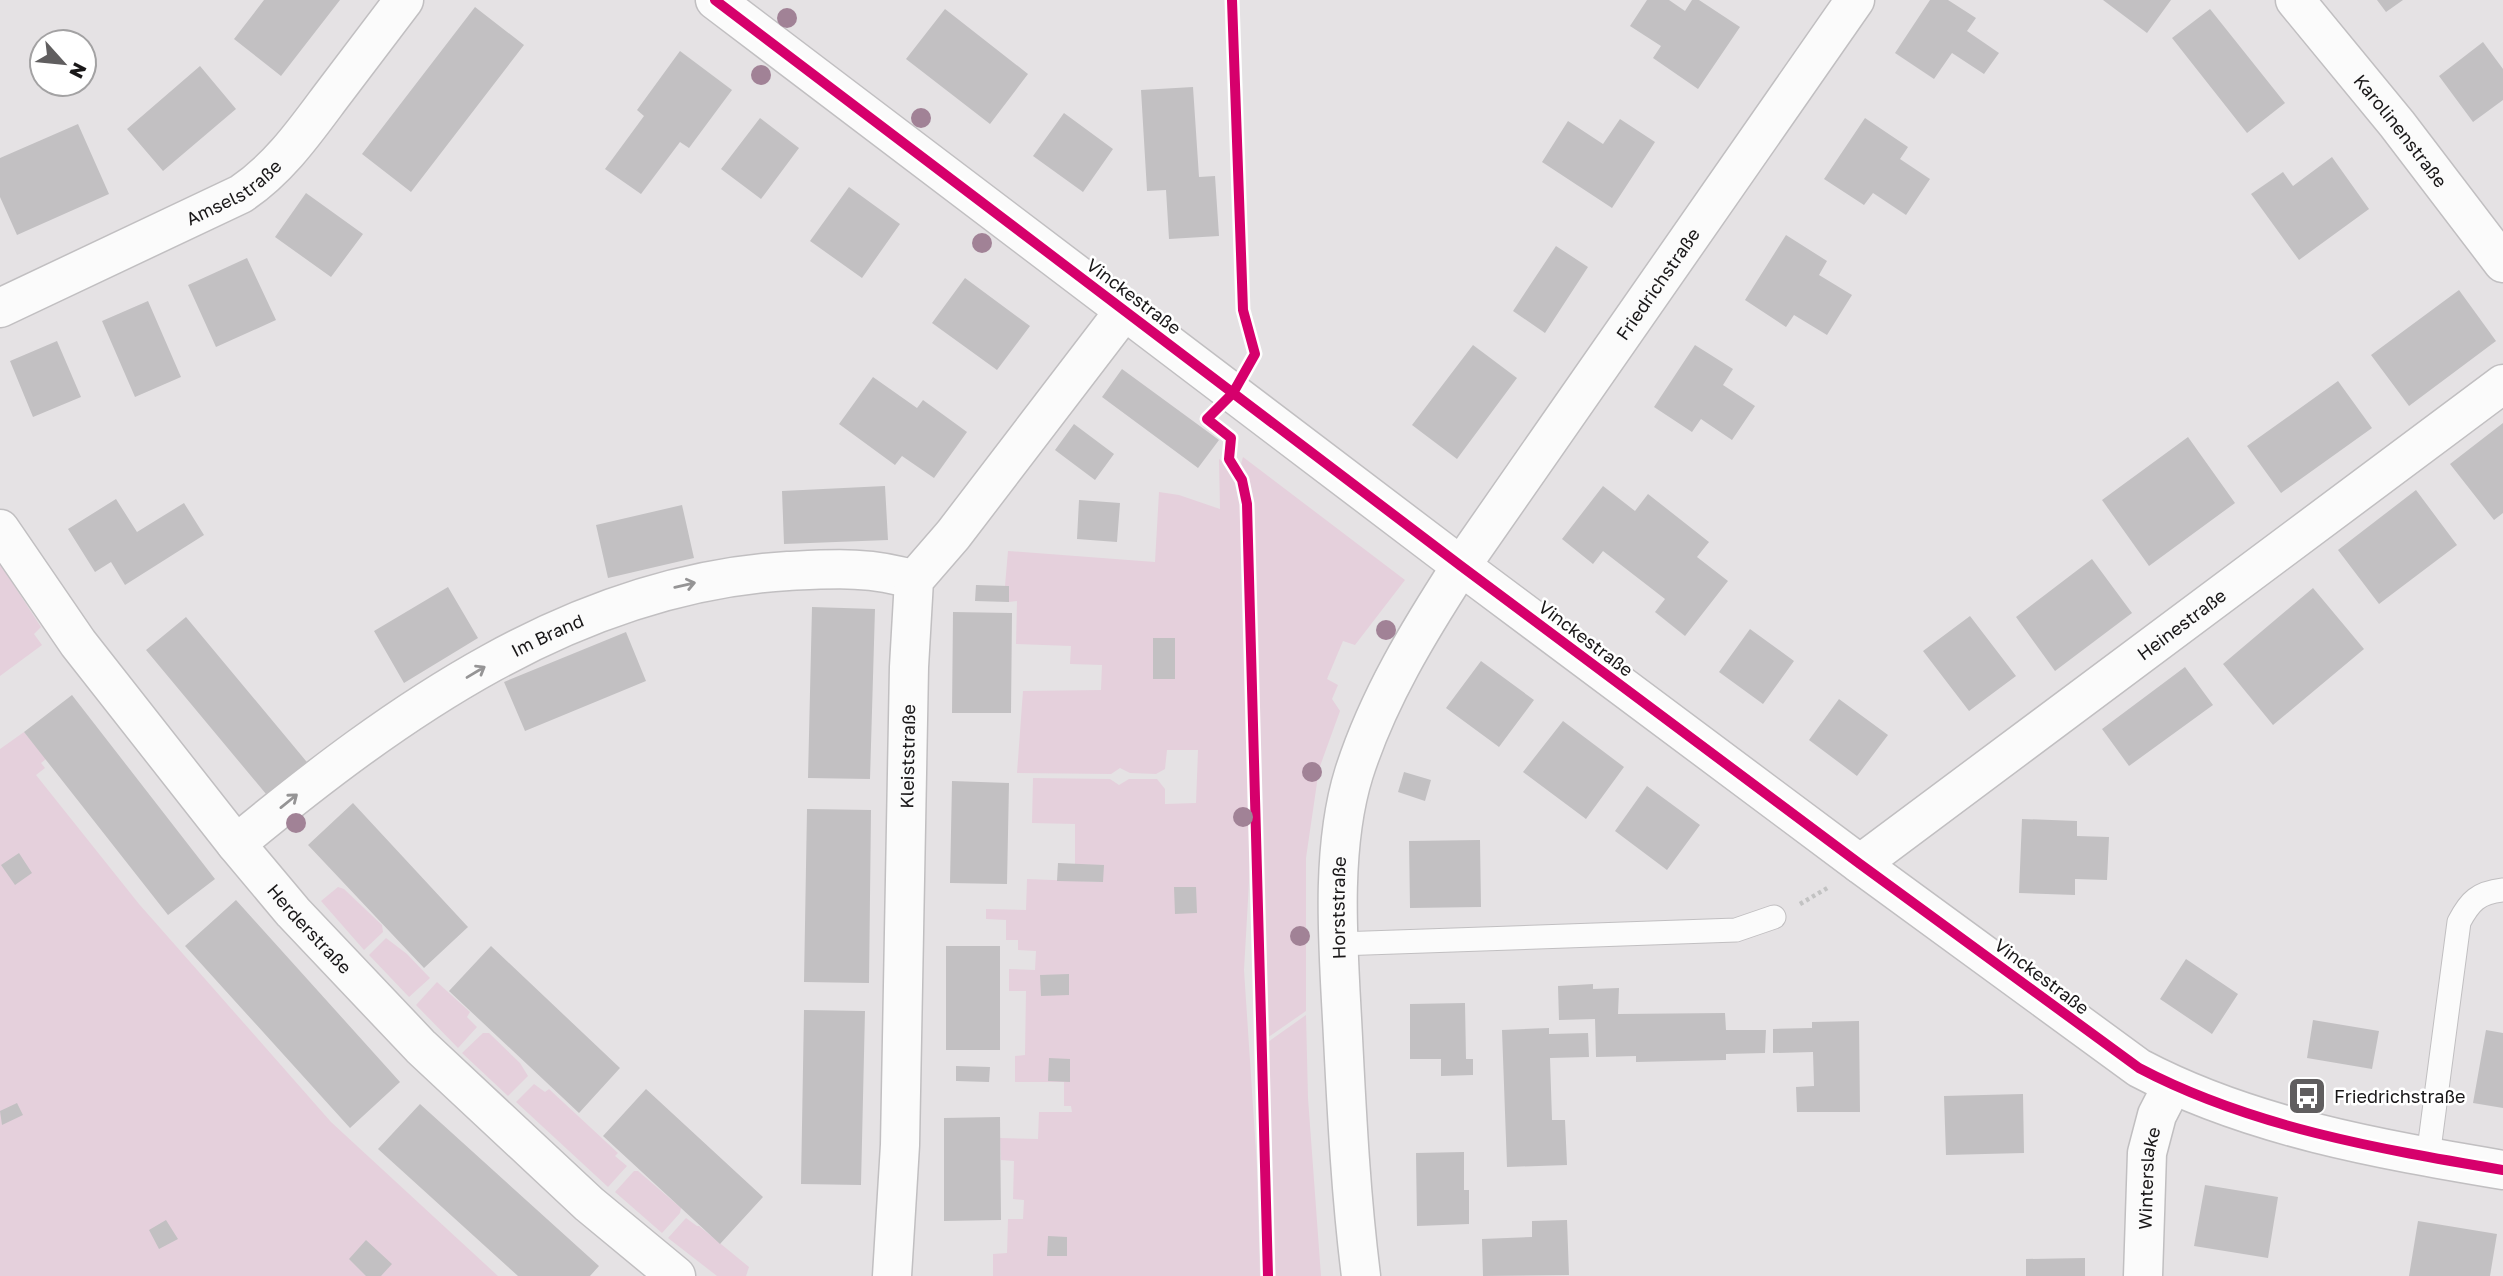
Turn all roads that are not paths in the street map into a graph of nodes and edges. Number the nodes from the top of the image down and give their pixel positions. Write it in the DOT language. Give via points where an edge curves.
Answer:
graph roads {
  1 [pos="404,0"];
  2 [pos="715,0"];
  3 [pos="1856,0"];
  4 [pos="2295,0"];
  5 [pos="2503,263"];
  6 [pos="0,308"];
  7 [pos="1125,310"];
  8 [pos="2503,384"];
  9 [pos="0,529"];
  10 [pos="1461,566"];
  11 [pos="914,580"];
  12 [pos="236,844"];
  13 [pos="1860,864"];
  14 [pos="2503,890"];
  15 [pos="1774,917"];
  16 [pos="1338,944"];
  17 [pos="2172,1086"];
  18 [pos="2428,1157"];
  19 [pos="2503,1170"];
  20 [pos="676,1276"];
  21 [pos="892,1276"];
  22 [pos="1361,1276"];
  23 [pos="2143,1276"];
  1 -- 6 [label="street, Amselstraße" via="283,158 257,183"];
  2 -- 7 [label="street, Vinckestraße"];
  3 -- 10 [label="street, Friedrichstraße"];
  4 -- 5 [label="street, Karolinenstraße"];
  7 -- 10 [label="street, Vinckestraße"];
  7 -- 11 [label="street"];
  8 -- 13 [label="street, Heinestraße"];
  9 -- 12 [label="street, Herderstraße" via="78,643"];
  10 -- 13 [label="street, Vinckestraße"];
  10 -- 16 [label="street, Horststraße" via="1408,650 1354,775 1340,858"];
  12 -- 11 [label="street, Im Brand, one-way" via="404,715 500,657 600,611 688,584 771,572 862,568"];
  11 -- 21 [label="street, Kleiststraße" via="900,1145"];
  12 -- 20 [label="street, Herderstraße" via="293,912 421,1047 589,1204"];
  13 -- 17 [label="street, Vinckestraße" via="2139,1069"];
  14 -- 18 [label="lane" via="2477,897 2459,922"];
  15 -- 16 [label="lane" via="1736,930"];
  16 -- 22 [label="street, Horststraße" via="1352,1210"];
  17 -- 18 [label="street, Vinckestraße" via="2238,1112"];
  17 -- 23 [label="street, Winterslake" via="2157,1115 2147,1153"];
  18 -- 19 [label="street, Vinckestraße"];
}
